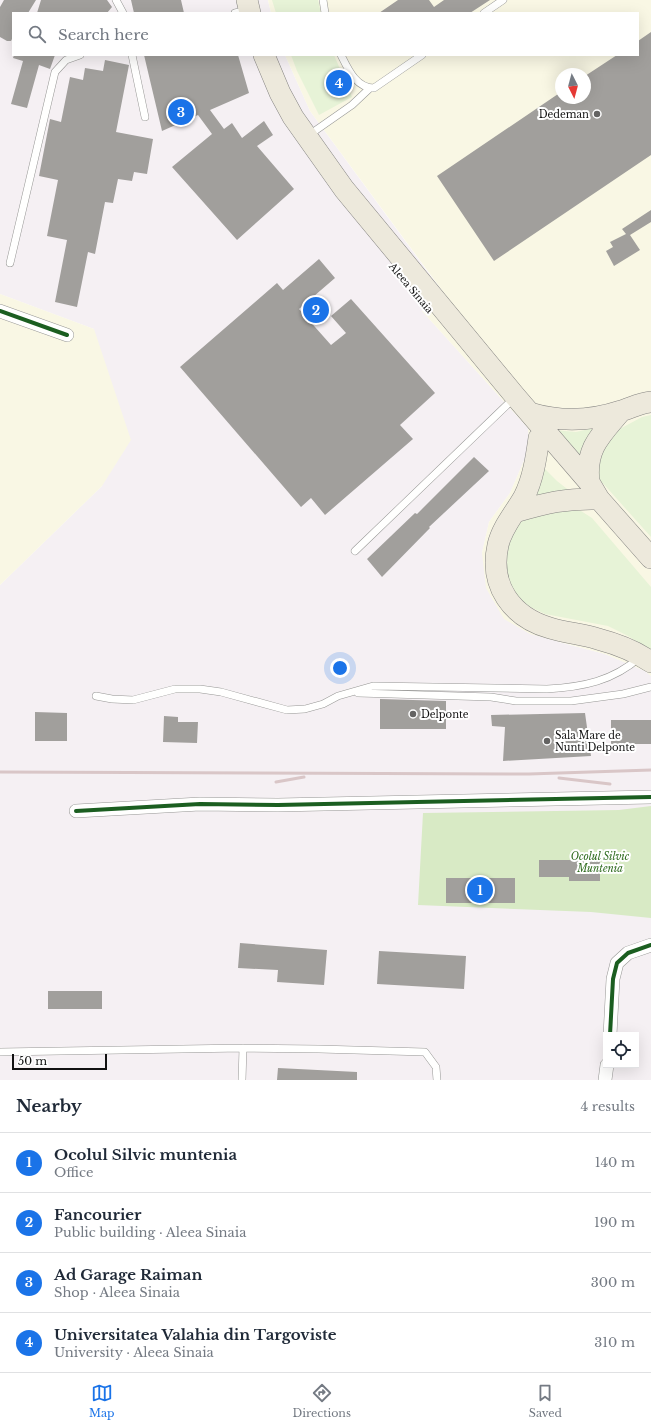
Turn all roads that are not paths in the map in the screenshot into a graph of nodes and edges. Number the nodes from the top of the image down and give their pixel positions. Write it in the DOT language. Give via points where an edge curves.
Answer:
graph roads {
  1 [pos="116,0"];
  2 [pos="323,0"];
  3 [pos="503,0"];
  4 [pos="122,12"];
  5 [pos="325,12"];
  6 [pos="485,12"];
  7 [pos="77,56"];
  8 [pos="132,56"];
  9 [pos="253,56"];
  10 [pos="264,56"];
  11 [pos="342,56"];
  12 [pos="421,56"];
  13 [pos="370,88"];
  14 [pos="145,116"];
  15 [pos="306,137"];
  16 [pos="10,263"];
  17 [pos="0,311"];
  18 [pos="67,335"];
  19 [pos="651,402"];
  20 [pos="509,403"];
  21 [pos="621,411"];
  22 [pos="530,413"];
  23 [pos="539,438"];
  24 [pos="600,498"];
  25 [pos="515,512"];
  26 [pos="355,551"];
  27 [pos="651,558"];
  28 [pos="647,659"];
  29 [pos="651,687"];
  30 [pos="349,692"];
  31 [pos="96,696"];
  32 [pos="651,797"];
  33 [pos="76,811"];
  34 [pos="651,945"];
  35 [pos="610,1032"];
  36 [pos="243,1048"];
  37 [pos="0,1052"];
  38 [pos="607,1068"];
  39 [pos="242,1080"];
  40 [pos="437,1080"];
  41 [pos="605,1080"];
  1 -- 4 [label="lane"];
  2 -- 5 [label="lane"];
  3 -- 6 [label="lane"];
  7 -- 16 [label="lane" via="66,60 55,72"];
  8 -- 14 [label="lane"];
  9 -- 20 [label="main road, Aleea Sinaia" via="280,115 321,176 360,228"];
  10 -- 15 [label="main road, Aleea Sinaia" via="280,93"];
  11 -- 13 [label="lane" via="352,76"];
  12 -- 13 [label="lane" via="374,88"];
  13 -- 15 [label="lane" via="352,105"];
  15 -- 22 [label="main road, Aleea Sinaia" via="344,189"];
  17 -- 18 [label="street"];
  19 -- 21 [label="main road"];
  20 -- 23 [label="main road, Aleea Sinaia"];
  20 -- 26 [label="lane"];
  21 -- 22 [label="main road" via="579,420 546,418"];
  21 -- 24 [label="main road" via="600,435 588,461"];
  22 -- 24 [label="main road, Aleea Sinaia"];
  23 -- 24 [label="main road, Aleea Sinaia" via="582,488"];
  23 -- 25 [label="main road" via="530,484"];
  24 -- 25 [label="main road" via="563,500"];
  24 -- 27 [label="main road"];
  25 -- 28 [label="main road" via="502,534 496,557 500,587 509,602 519,613 532,621 550,628 597,638"];
  28 -- 30 [label="lane" via="611,677 566,688 373,686"];
  29 -- 30 [label="lane" via="623,694 571,701 516,701 491,697"];
  30 -- 31 [label="lane" via="323,704 287,710 221,692 200,689 175,689 133,700"];
  32 -- 33 [label="street" via="278,805 200,804"];
  34 -- 35 [label="street" via="628,953 617,963 612,979"];
  36 -- 37 [label="lane"];
  36 -- 39 [label="lane"];
  36 -- 40 [label="lane" via="425,1052 436,1067"];
  38 -- 41 [label="street"];
}
